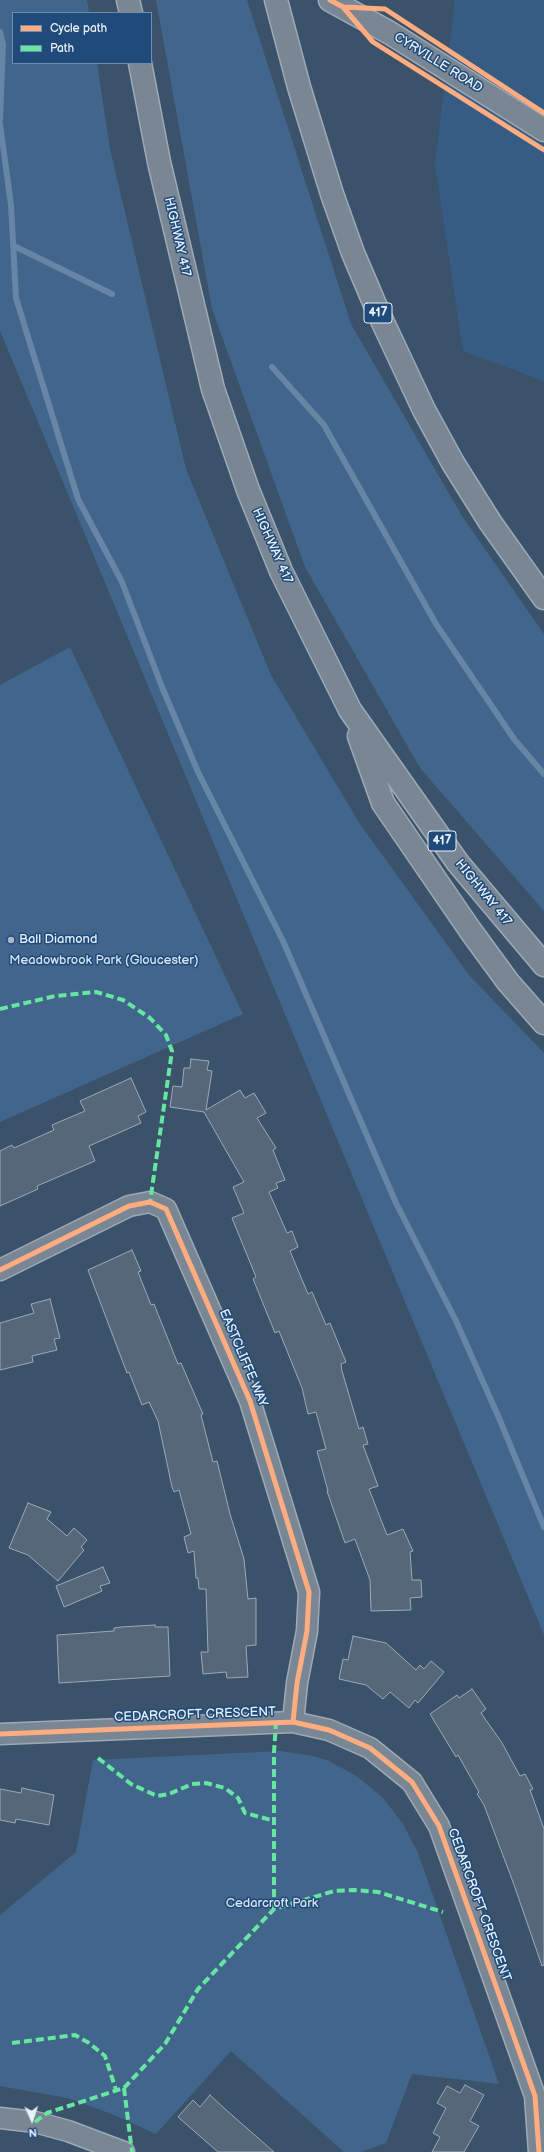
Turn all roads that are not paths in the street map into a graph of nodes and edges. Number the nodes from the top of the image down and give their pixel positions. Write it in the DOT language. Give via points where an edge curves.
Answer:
graph roads {
  1 [pos="128,0"];
  2 [pos="276,0"];
  3 [pos="336,4"];
  4 [pos="131,12"];
  5 [pos="140,64"];
  6 [pos="544,130"];
  7 [pos="544,598"];
  8 [pos="350,710"];
  9 [pos="544,965"];
  10 [pos="544,1023"];
  11 [pos="0,1270"];
  12 [pos="293,1722"];
  13 [pos="0,1734"];
  14 [pos="0,2118"];
  15 [pos="115,2150"];
  16 [pos="539,2152"];
  1 -- 4 [label="main road"];
  2 -- 7 [label="main road, 417" via="300,93 332,194 379,314 424,410 453,463 490,522"];
  3 -- 6 [label="main road, CYRVILLE ROAD" via="390,33"];
  5 -- 8 [label="main road, HIGHWAY 417 / 417" via="159,162 213,389 248,490 281,571"];
  8 -- 9 [label="main road, HIGHWAY 417 / 417" via="458,863"];
  8 -- 10 [label="main road" via="383,803 508,982"];
  11 -- 12 [label="street, EASTCLIFFE WAY" via="129,1206 150,1202 166,1209 250,1401 309,1592 307,1631"];
  12 -- 13 [label="street, CEDARCROFT CRESCENT"];
  12 -- 16 [label="street, CEDARCROFT CRESCENT" via="329,1730 370,1748 412,1782 439,1826 535,2096"];
  14 -- 15 [label="street" via="35,2122 68,2131"];
}
